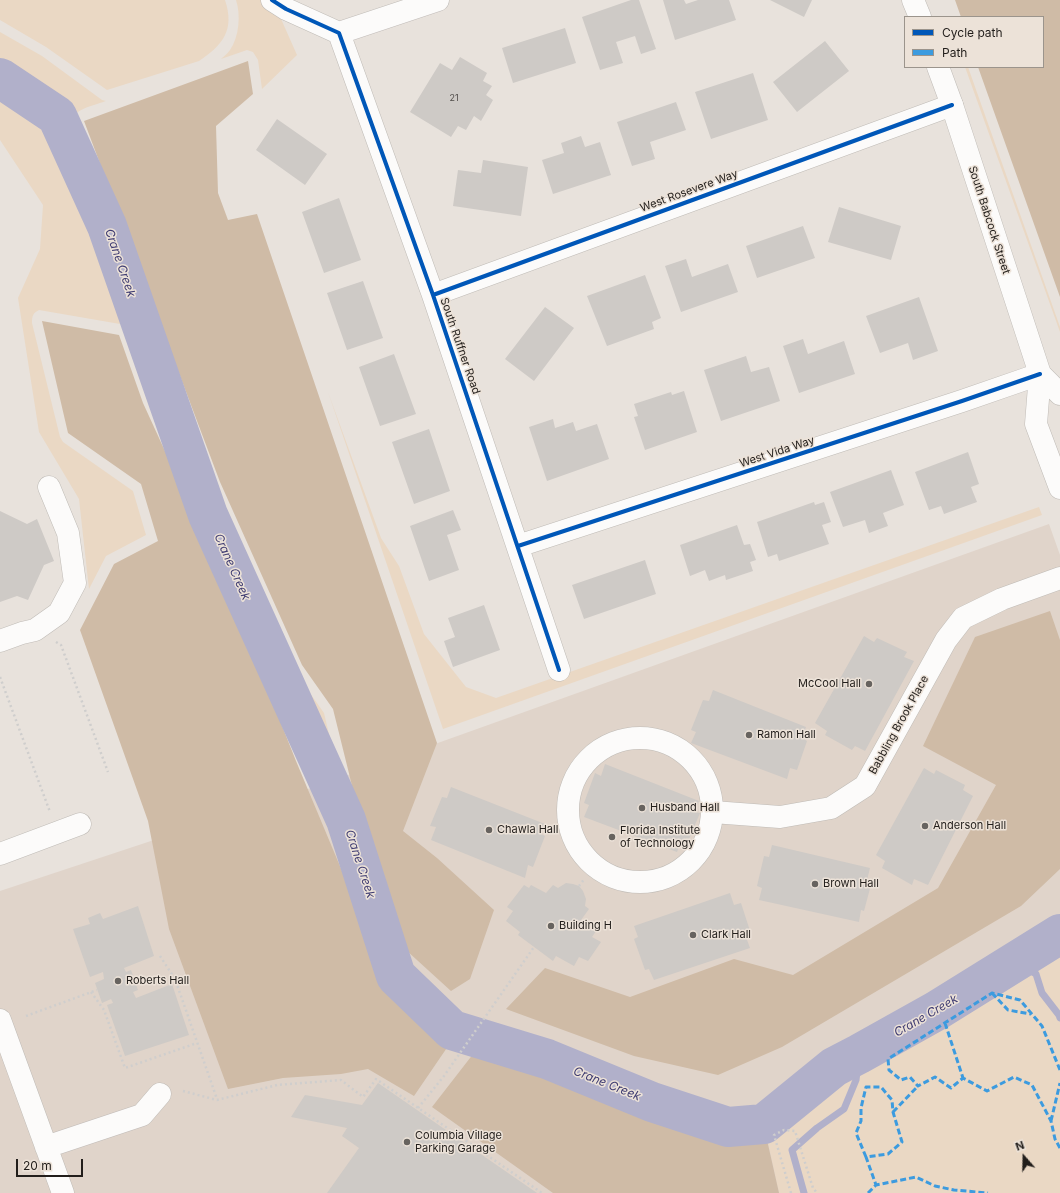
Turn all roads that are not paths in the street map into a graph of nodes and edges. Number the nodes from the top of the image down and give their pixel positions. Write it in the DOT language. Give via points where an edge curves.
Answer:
graph roads {
  1 [pos="272,0"];
  2 [pos="438,0"];
  3 [pos="913,0"];
  4 [pos="920,16"];
  5 [pos="339,33"];
  6 [pos="938,68"];
  7 [pos="952,105"];
  8 [pos="433,294"];
  9 [pos="1040,374"];
  10 [pos="1060,394"];
  11 [pos="49,487"];
  12 [pos="1060,488"];
  13 [pos="518,546"];
  14 [pos="1060,578"];
  15 [pos="0,641"];
  16 [pos="559,670"];
  17 [pos="713,812"];
  18 [pos="80,824"];
  19 [pos="0,854"];
  20 [pos="1,1027"];
  21 [pos="160,1094"];
  22 [pos="46,1147"];
  23 [pos="63,1193"];
  1 -- 5 [label="street"];
  2 -- 5 [label="street"];
  3 -- 4 [label="street"];
  5 -- 8 [label="street, South Ruffner Road"];
  6 -- 7 [label="street, South Babcock Street"];
  7 -- 8 [label="street, West Rosevere Way"];
  7 -- 9 [label="street, South Babcock Street"];
  8 -- 13 [label="street, South Ruffner Road"];
  9 -- 10 [label="street, South Babcock Street"];
  9 -- 12 [label="street, South Babcock Street" via="1036,424"];
  9 -- 13 [label="street, West Vida Way" via="962,402"];
  11 -- 15 [label="street" via="68,533 75,583 59,613 35,630"];
  13 -- 16 [label="street, South Ruffner Road"];
  14 -- 17 [label="street, Babbling Brook Place" via="1002,599 964,618 946,640 865,786 831,808 780,817"];
  17 -- 17 [label="street" via="710,789 700,768 684,752 664,741 642,737 619,740 598,750 582,767 571,787 567,810 571,835 583,856 602,873 626,882 652,882 675,874 695,858 708,837"];
  18 -- 19 [label="street"];
  20 -- 22 [label="street"];
  21 -- 22 [label="street" via="142,1115"];
  22 -- 23 [label="street"];
}
